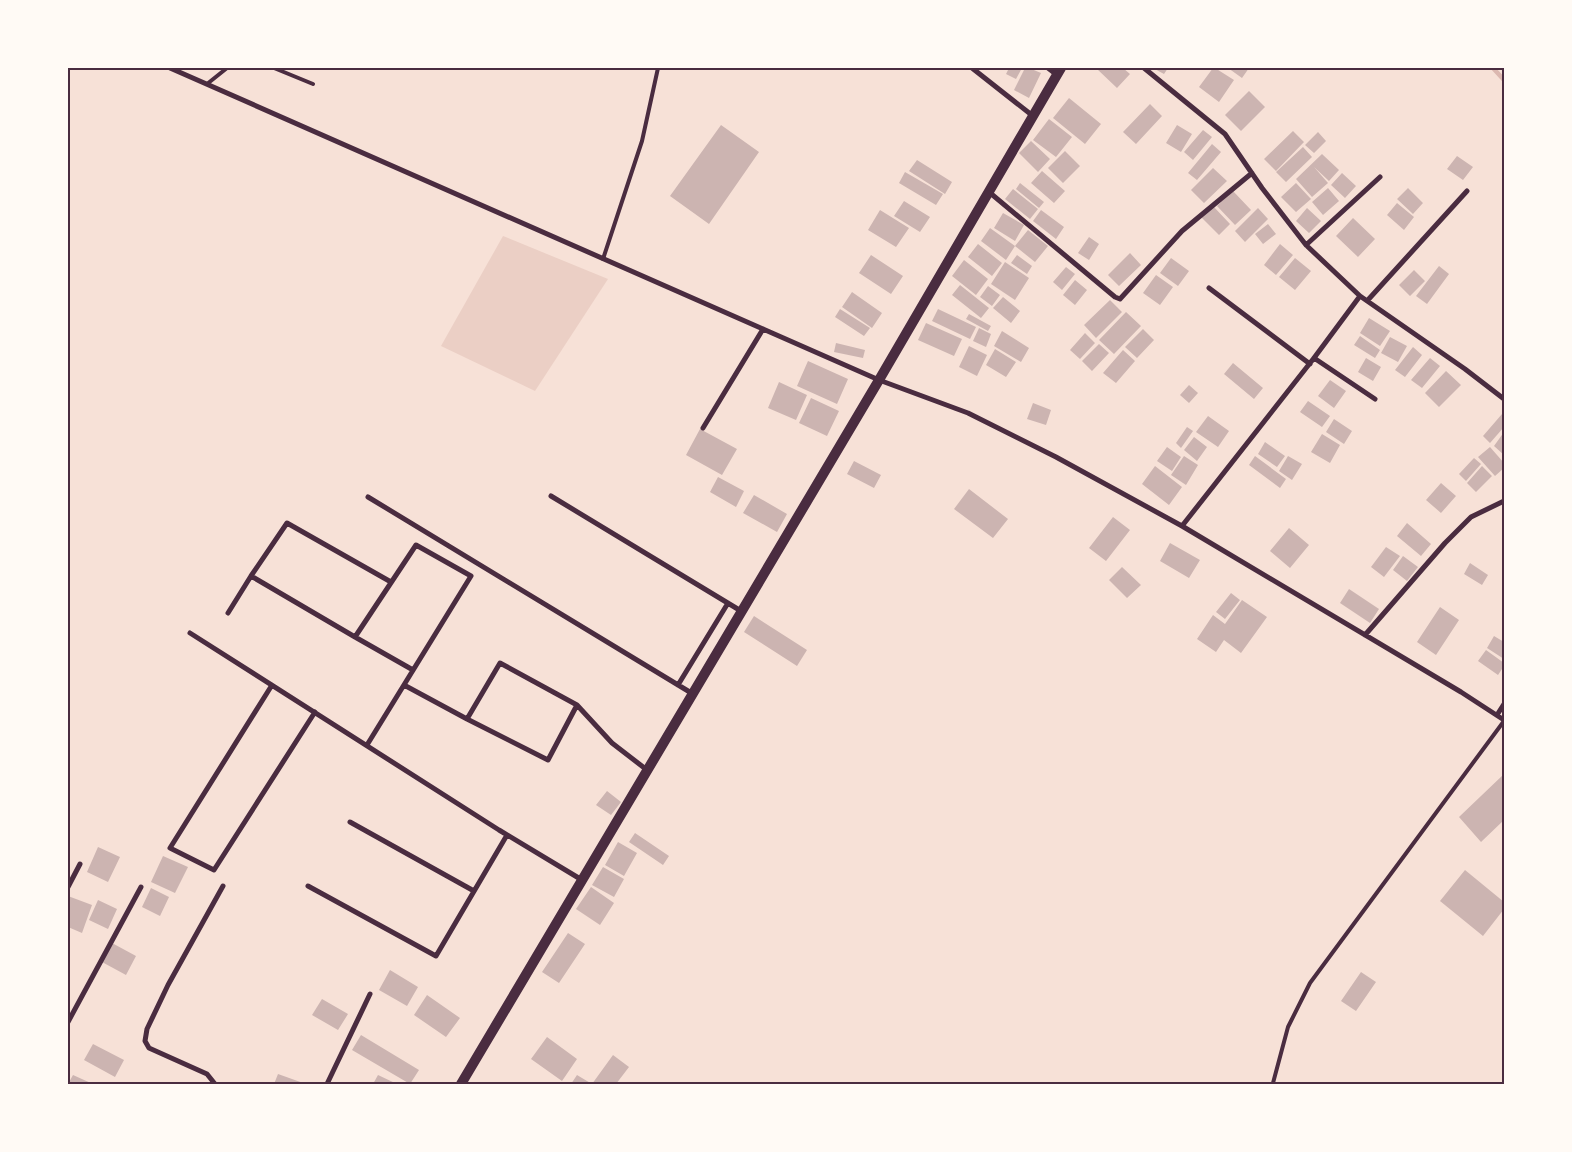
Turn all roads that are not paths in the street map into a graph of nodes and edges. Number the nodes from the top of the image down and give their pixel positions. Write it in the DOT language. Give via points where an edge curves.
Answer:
graph roads {
  1 [pos="170,68"];
  2 [pos="227,68"];
  3 [pos="274,68"];
  4 [pos="658,68"];
  5 [pos="972,68"];
  6 [pos="1048,68"];
  7 [pos="1144,68"];
  8 [pos="1059,71"];
  9 [pos="207,84"];
  10 [pos="313,84"];
  11 [pos="1033,116"];
  12 [pos="1252,173"];
  13 [pos="1380,177"];
  14 [pos="1467,191"];
  15 [pos="989,192"];
  16 [pos="1306,245"];
  17 [pos="604,259"];
  18 [pos="1209,288"];
  19 [pos="1360,296"];
  20 [pos="1367,301"];
  21 [pos="763,329"];
  22 [pos="1314,358"];
  23 [pos="1310,364"];
  24 [pos="879,380"];
  25 [pos="1375,399"];
  26 [pos="1504,399"];
  27 [pos="703,428"];
  28 [pos="551,496"];
  29 [pos="368,497"];
  30 [pos="1504,501"];
  31 [pos="1182,526"];
  32 [pos="251,576"];
  33 [pos="391,582"];
  34 [pos="728,604"];
  35 [pos="742,612"];
  36 [pos="228,613"];
  37 [pos="190,633"];
  38 [pos="1366,635"];
  39 [pos="355,637"];
  40 [pos="413,670"];
  41 [pos="272,685"];
  42 [pos="404,685"];
  43 [pos="678,686"];
  44 [pos="693,694"];
  45 [pos="1504,704"];
  46 [pos="577,705"];
  47 [pos="315,712"];
  48 [pos="1497,715"];
  49 [pos="467,718"];
  50 [pos="1504,720"];
  51 [pos="367,745"];
  52 [pos="648,770"];
  53 [pos="350,822"];
  54 [pos="507,835"];
  55 [pos="80,864"];
  56 [pos="582,880"];
  57 [pos="223,886"];
  58 [pos="308,886"];
  59 [pos="68,887"];
  60 [pos="141,887"];
  61 [pos="474,891"];
  62 [pos="370,994"];
  63 [pos="68,1022"];
  64 [pos="1273,1083"];
  65 [pos="215,1084"];
  66 [pos="327,1084"];
  67 [pos="461,1084"];
  1 -- 9 [label="street"];
  2 -- 9 [label="lane"];
  3 -- 10 [label="lane"];
  4 -- 17 [label="lane" via="642,141"];
  5 -- 11 [label="street"];
  6 -- 8 [label="street"];
  7 -- 12 [label="street" via="1225,134"];
  8 -- 11 [label="main road"];
  9 -- 17 [label="street"];
  11 -- 15 [label="main road"];
  12 -- 15 [label="street" via="1182,231 1118,299"];
  12 -- 16 [label="street"];
  13 -- 16 [label="street"];
  14 -- 20 [label="street"];
  15 -- 24 [label="main road"];
  16 -- 19 [label="street"];
  17 -- 21 [label="street"];
  18 -- 23 [label="street"];
  19 -- 20 [label="street"];
  19 -- 22 [label="street"];
  20 -- 26 [label="street"];
  21 -- 24 [label="street"];
  21 -- 27 [label="street"];
  22 -- 23 [label="street"];
  22 -- 25 [label="street"];
  23 -- 31 [label="street"];
  24 -- 31 [label="street" via="968,413"];
  24 -- 35 [label="main road"];
  28 -- 34 [label="street"];
  29 -- 43 [label="street"];
  30 -- 38 [label="street" via="1471,517"];
  31 -- 38 [label="street"];
  32 -- 33 [label="street" via="288,523"];
  32 -- 36 [label="street"];
  32 -- 39 [label="street"];
  33 -- 39 [label="street"];
  33 -- 40 [label="street" via="416,545 471,576"];
  34 -- 35 [label="street"];
  34 -- 43 [label="street"];
  35 -- 44 [label="main road"];
  37 -- 41 [label="street"];
  38 -- 48 [label="street"];
  39 -- 40 [label="street"];
  40 -- 42 [label="street"];
  41 -- 47 [label="street"];
  41 -- 47 [label="street" via="170,848 214,870"];
  42 -- 49 [label="street"];
  42 -- 51 [label="street"];
  43 -- 44 [label="street"];
  44 -- 52 [label="main road"];
  45 -- 48 [label="street"];
  46 -- 49 [label="street" via="500,663"];
  46 -- 49 [label="street" via="548,760"];
  46 -- 52 [label="street" via="612,743"];
  47 -- 51 [label="street"];
  48 -- 50 [label="street"];
  50 -- 64 [label="lane" via="1310,983 1288,1027"];
  51 -- 54 [label="street"];
  52 -- 56 [label="main road"];
  53 -- 61 [label="street"];
  54 -- 56 [label="street"];
  54 -- 61 [label="street"];
  55 -- 59 [label="street"];
  56 -- 67 [label="main road"];
  57 -- 65 [label="street" via="168,985 147,1029 145,1041 149,1048 160,1054 207,1074"];
  58 -- 61 [label="street" via="436,956"];
  60 -- 63 [label="street"];
  62 -- 66 [label="street"];
}
